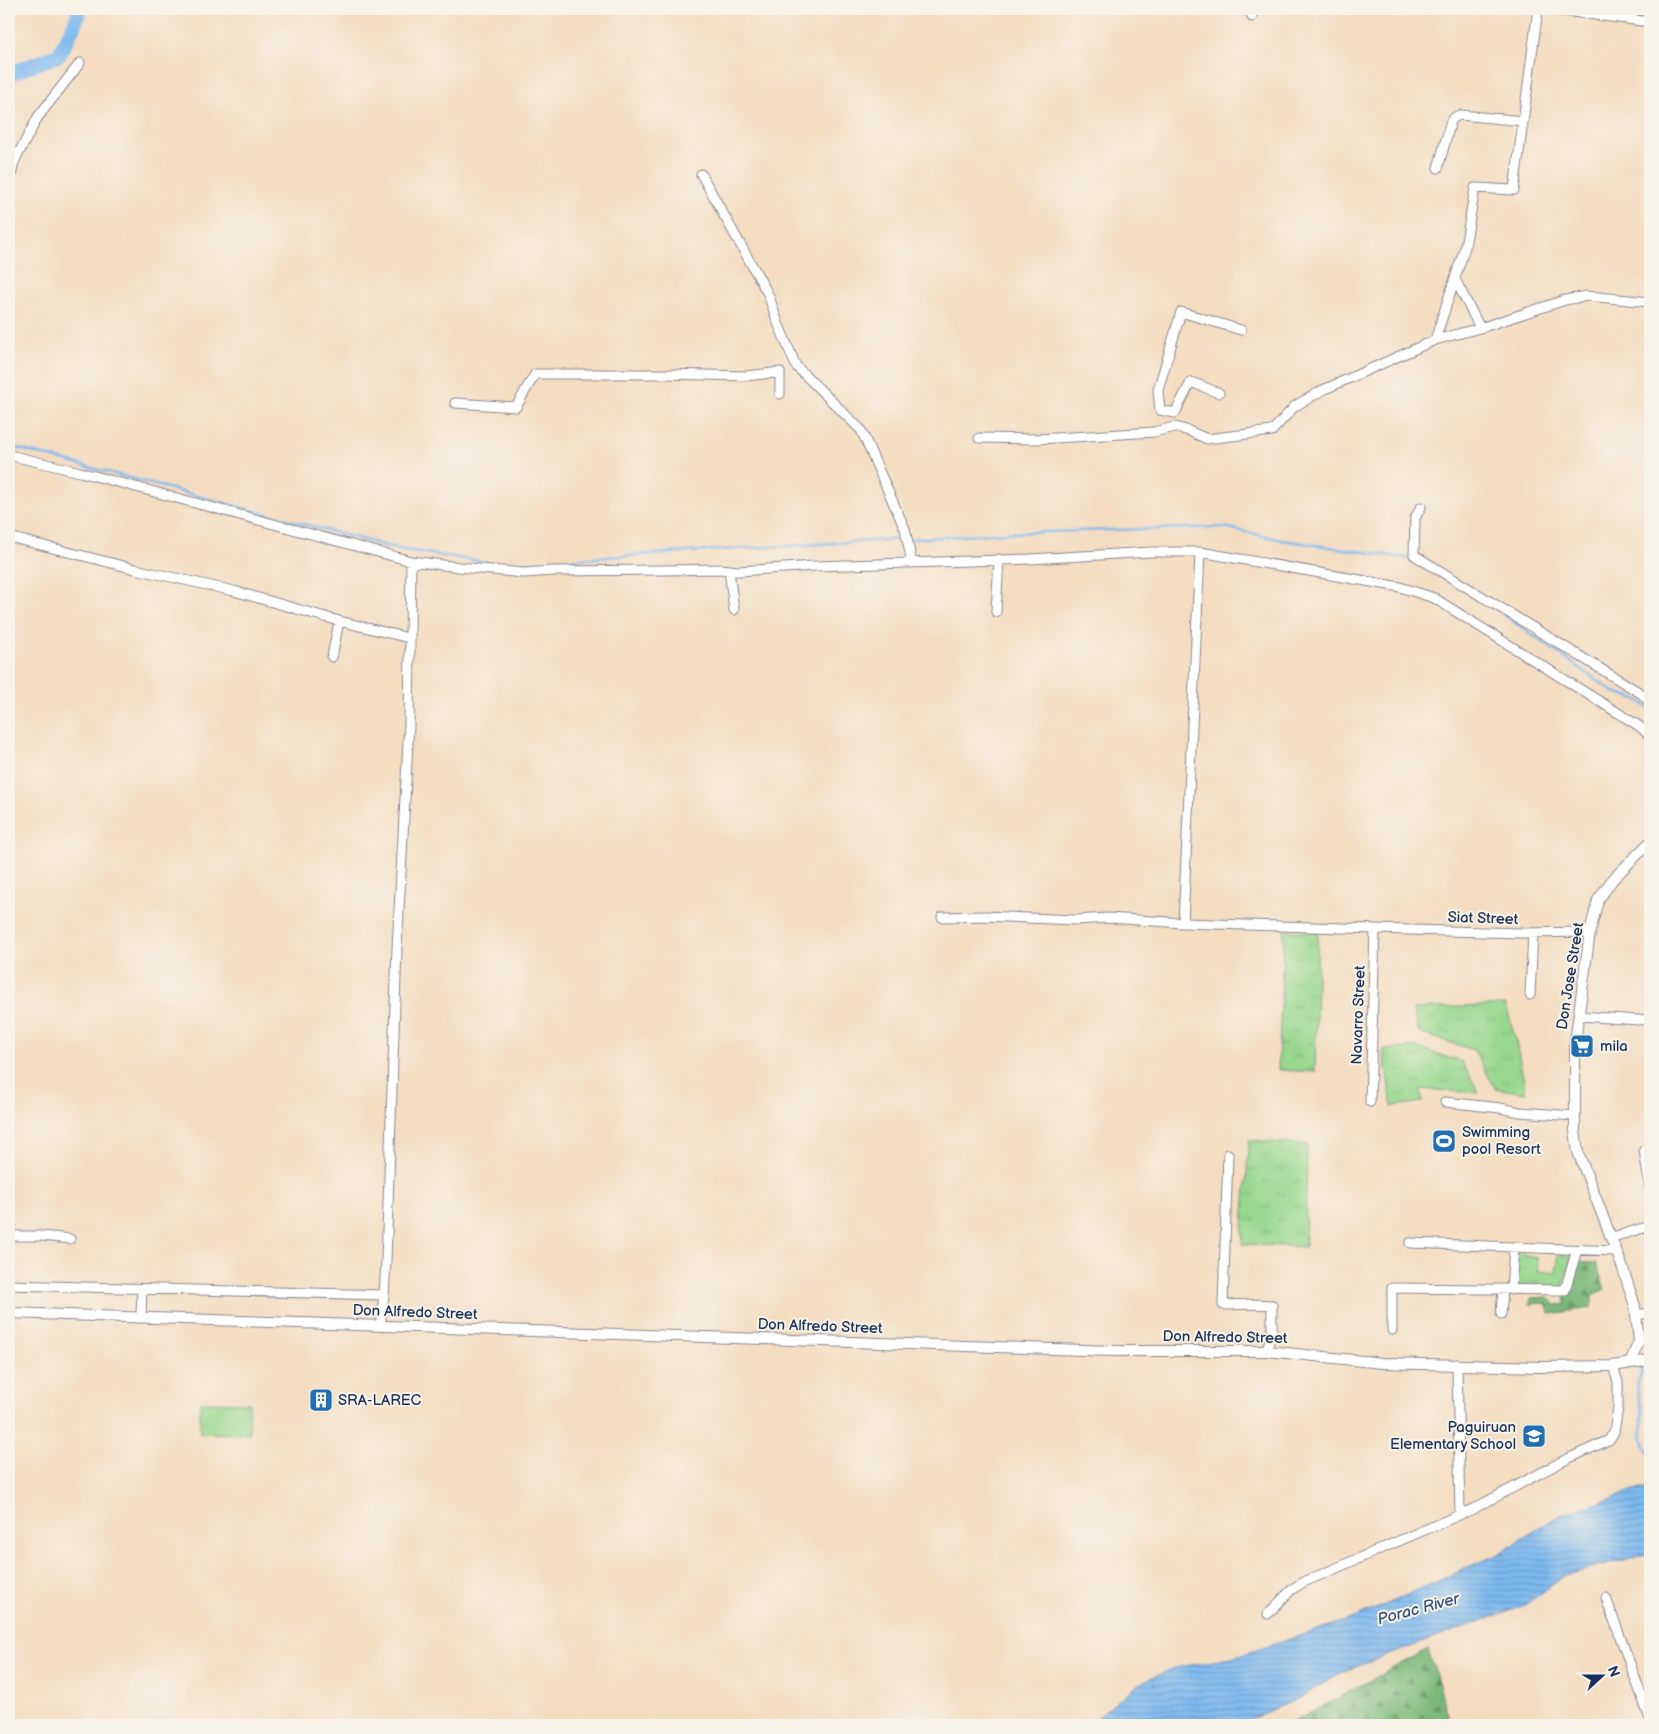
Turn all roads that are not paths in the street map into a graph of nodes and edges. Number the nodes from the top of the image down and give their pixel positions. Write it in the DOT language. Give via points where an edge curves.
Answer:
graph roads {
  1 [pos="1538,9"];
  2 [pos="1549,9"];
  3 [pos="1616,13"];
  4 [pos="1650,22"];
  5 [pos="80,63"];
  6 [pos="1523,121"];
  7 [pos="1438,168"];
  8 [pos="701,174"];
  9 [pos="9,185"];
  10 [pos="1454,279"];
  11 [pos="1650,302"];
  12 [pos="1480,328"];
  13 [pos="1241,330"];
  14 [pos="1435,340"];
  15 [pos="1220,393"];
  16 [pos="780,394"];
  17 [pos="455,403"];
  18 [pos="979,438"];
  19 [pos="9,455"];
  20 [pos="1421,507"];
  21 [pos="9,537"];
  22 [pos="1200,552"];
  23 [pos="911,559"];
  24 [pos="999,559"];
  25 [pos="411,561"];
  26 [pos="729,570"];
  27 [pos="734,610"];
  28 [pos="996,612"];
  29 [pos="339,621"];
  30 [pos="409,638"];
  31 [pos="332,657"];
  32 [pos="1650,702"];
  33 [pos="1650,736"];
  34 [pos="1650,842"];
  35 [pos="942,917"];
  36 [pos="1183,923"];
  37 [pos="1375,929"];
  38 [pos="1590,932"];
  39 [pos="1533,933"];
  40 [pos="1530,995"];
  41 [pos="1578,1016"];
  42 [pos="1650,1019"];
  43 [pos="1370,1102"];
  44 [pos="1445,1102"];
  45 [pos="1575,1116"];
  46 [pos="1644,1150"];
  47 [pos="1228,1154"];
  48 [pos="1650,1189"];
  49 [pos="1650,1226"];
  50 [pos="9,1236"];
  51 [pos="1610,1238"];
  52 [pos="70,1239"];
  53 [pos="1410,1243"];
  54 [pos="1514,1247"];
  55 [pos="1576,1250"];
  56 [pos="1616,1251"];
  57 [pos="9,1284"];
  58 [pos="142,1289"];
  59 [pos="1507,1290"];
  60 [pos="384,1295"];
  61 [pos="9,1313"];
  62 [pos="1650,1313"];
  63 [pos="1501,1314"];
  64 [pos="1636,1315"];
  65 [pos="141,1318"];
  66 [pos="380,1326"];
  67 [pos="1392,1330"];
  68 [pos="1267,1351"];
  69 [pos="1650,1360"];
  70 [pos="1630,1363"];
  71 [pos="1457,1364"];
  72 [pos="1613,1366"];
  73 [pos="1460,1515"];
  74 [pos="1606,1598"];
  75 [pos="1268,1614"];
  76 [pos="1650,1719"];
  1 -- 6 [label="street"];
  2 -- 3 [label="street"];
  3 -- 4 [label="street"];
  5 -- 9 [label="street" via="38,117 14,162"];
  6 -- 7 [label="street" via="1455,117 1451,121"];
  6 -- 10 [label="street" via="1514,190 1475,188 1465,247"];
  8 -- 23 [label="street" via="768,294 796,366 861,430 905,529"];
  10 -- 12 [label="street"];
  10 -- 14 [label="street"];
  11 -- 12 [label="street" via="1587,296 1573,298"];
  12 -- 14 [label="street"];
  13 -- 15 [label="street" via="1181,312 1158,390 1160,410 1175,413 1191,382"];
  14 -- 18 [label="street" via="1323,390 1295,406 1272,431 1207,439 1175,427 1154,432 1091,436"];
  16 -- 17 [label="street" via="780,372 746,376 535,374 516,407"];
  19 -- 25 [label="street"];
  20 -- 32 [label="street" via="1415,518 1414,556 1642,694"];
  21 -- 29 [label="street" via="234,591"];
  22 -- 24 [label="street"];
  22 -- 33 [label="street" via="1400,586 1434,598 1639,726"];
  22 -- 36 [label="street"];
  23 -- 24 [label="street"];
  23 -- 26 [label="street"];
  24 -- 28 [label="street"];
  25 -- 26 [label="street" via="523,573"];
  25 -- 30 [label="street"];
  26 -- 27 [label="street"];
  29 -- 30 [label="street"];
  29 -- 31 [label="street"];
  30 -- 60 [label="street" via="409,724"];
  34 -- 38 [label="street, Don Jose Street" via="1598,900"];
  35 -- 36 [label="street, Siat Street" via="1108,918"];
  36 -- 37 [label="street, Siat Street"];
  37 -- 39 [label="street, Siat Street"];
  37 -- 43 [label="street, Navarro Street"];
  38 -- 39 [label="street, Siat Street"];
  38 -- 41 [label="street, Don Jose Street"];
  39 -- 40 [label="street"];
  41 -- 42 [label="street"];
  41 -- 45 [label="street, Don Jose Street"];
  44 -- 45 [label="street"];
  45 -- 51 [label="street, Don Jose Street" via="1578,1152"];
  46 -- 48 [label="street"];
  47 -- 68 [label="street" via="1223,1305 1272,1305 1272,1329"];
  49 -- 51 [label="street"];
  50 -- 52 [label="street"];
  51 -- 56 [label="street, Don Jose Street"];
  53 -- 54 [label="street"];
  54 -- 55 [label="street"];
  54 -- 59 [label="street"];
  55 -- 56 [label="street"];
  55 -- 59 [label="street" via="1565,1290"];
  56 -- 64 [label="street, Don Jose Street"];
  57 -- 58 [label="street"];
  58 -- 60 [label="street"];
  58 -- 65 [label="street"];
  59 -- 63 [label="street"];
  59 -- 67 [label="street" via="1392,1288"];
  60 -- 66 [label="street"];
  61 -- 65 [label="street, Don Alfredo Street"];
  62 -- 64 [label="street"];
  64 -- 70 [label="street, Don Jose Street" via="1639,1341"];
  65 -- 66 [label="street, Don Alfredo Street"];
  66 -- 68 [label="street, Don Alfredo Street" via="1103,1350"];
  68 -- 71 [label="street, Don Alfredo Street" via="1382,1363"];
  69 -- 70 [label="street, Don Alfredo Street"];
  70 -- 72 [label="street, Don Alfredo Street"];
  71 -- 72 [label="street, Don Alfredo Street"];
  71 -- 73 [label="street"];
  72 -- 73 [label="street" via="1618,1382 1618,1408 1614,1432 1609,1440"];
  73 -- 75 [label="street" via="1304,1582 1292,1589"];
  74 -- 76 [label="street"];
}
